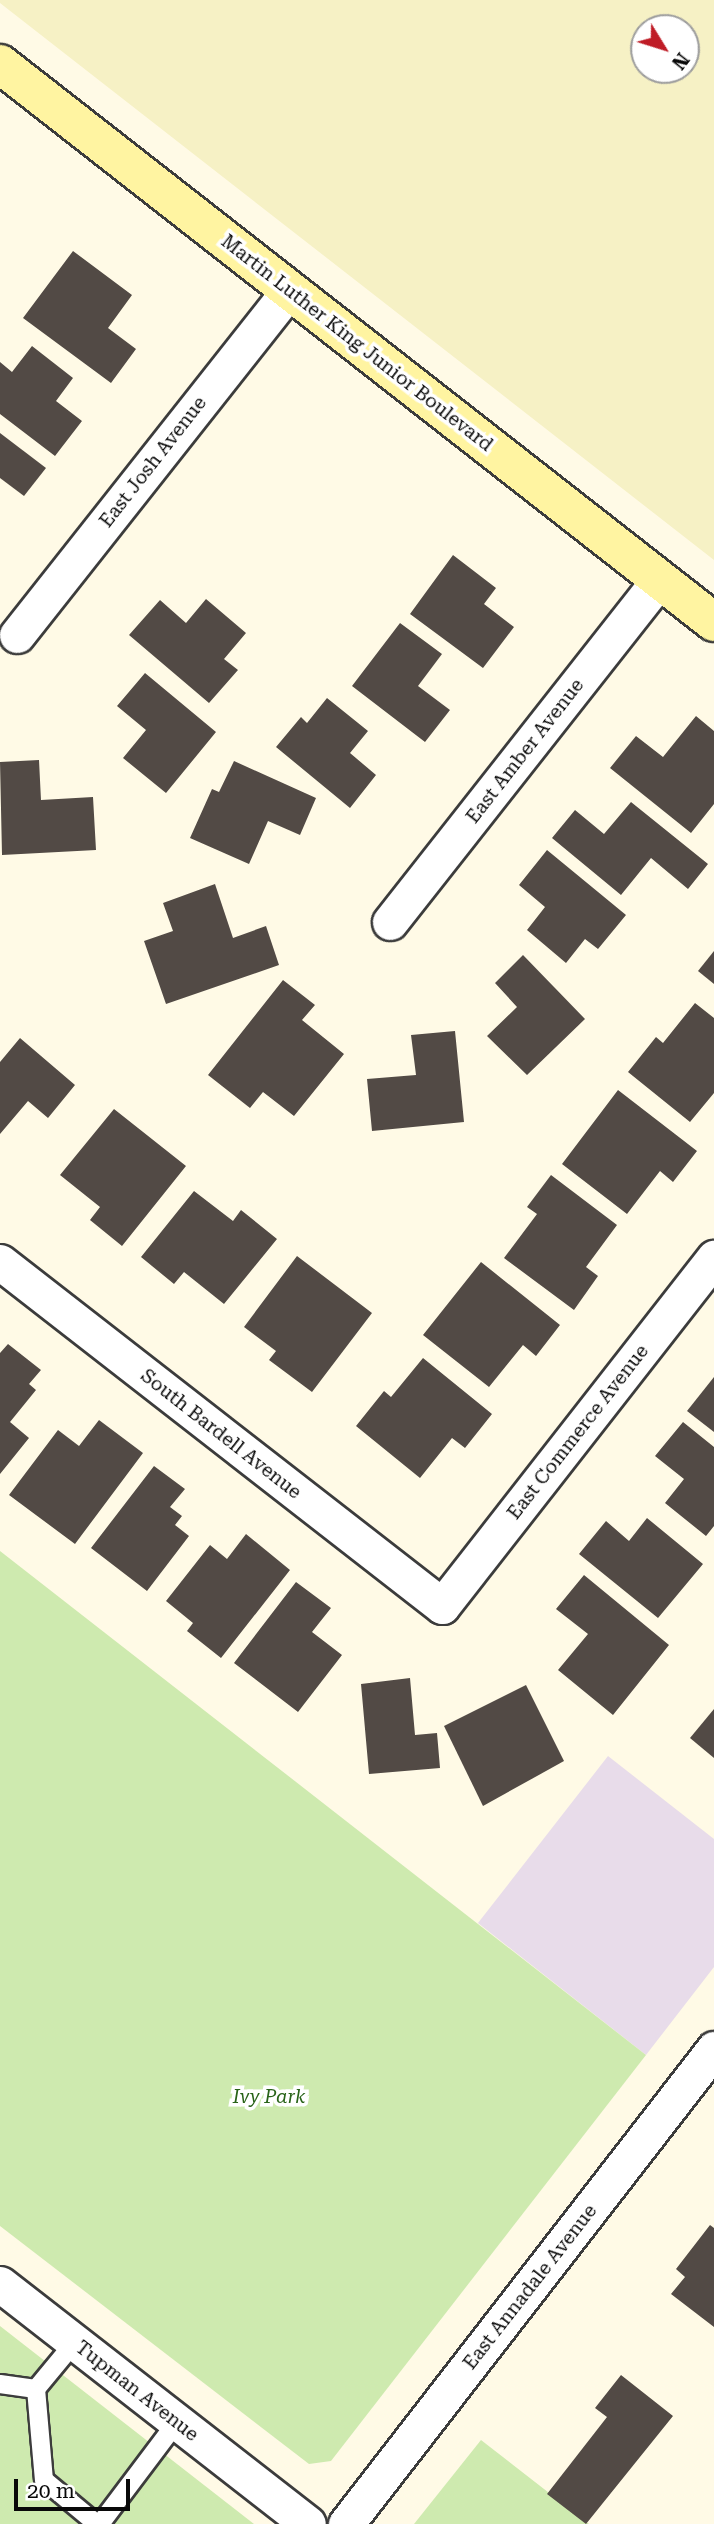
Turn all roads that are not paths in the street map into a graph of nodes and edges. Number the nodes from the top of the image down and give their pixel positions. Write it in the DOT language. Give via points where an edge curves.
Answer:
graph roads {
  1 [pos="0,64"];
  2 [pos="289,290"];
  3 [pos="660,580"];
  4 [pos="714,622"];
  5 [pos="17,635"];
  6 [pos="390,922"];
  7 [pos="714,1258"];
  8 [pos="0,1262"];
  9 [pos="442,1606"];
  10 [pos="714,2049"];
  11 [pos="0,2284"];
  12 [pos="74,2343"];
  13 [pos="0,2384"];
  14 [pos="36,2389"];
  15 [pos="177,2422"];
  16 [pos="99,2524"];
  17 [pos="308,2524"];
  18 [pos="346,2524"];
  1 -- 2 [label="street, Martin Luther King Junior Boulevard"];
  2 -- 3 [label="street, Martin Luther King Junior Boulevard"];
  2 -- 5 [label="street, East Josh Avenue"];
  3 -- 4 [label="street, Martin Luther King Junior Boulevard"];
  3 -- 6 [label="street, East Amber Avenue"];
  7 -- 9 [label="street, East Commerce Avenue"];
  8 -- 9 [label="street, South Bardell Avenue"];
  10 -- 18 [label="street, East Annadale Avenue"];
  11 -- 12 [label="street, Tupman Avenue"];
  12 -- 14 [label="lane"];
  12 -- 15 [label="street, Tupman Avenue"];
  13 -- 14 [label="lane"];
  14 -- 16 [label="lane" via="44,2480"];
  15 -- 16 [label="lane"];
  15 -- 17 [label="street, Tupman Avenue"];
}
